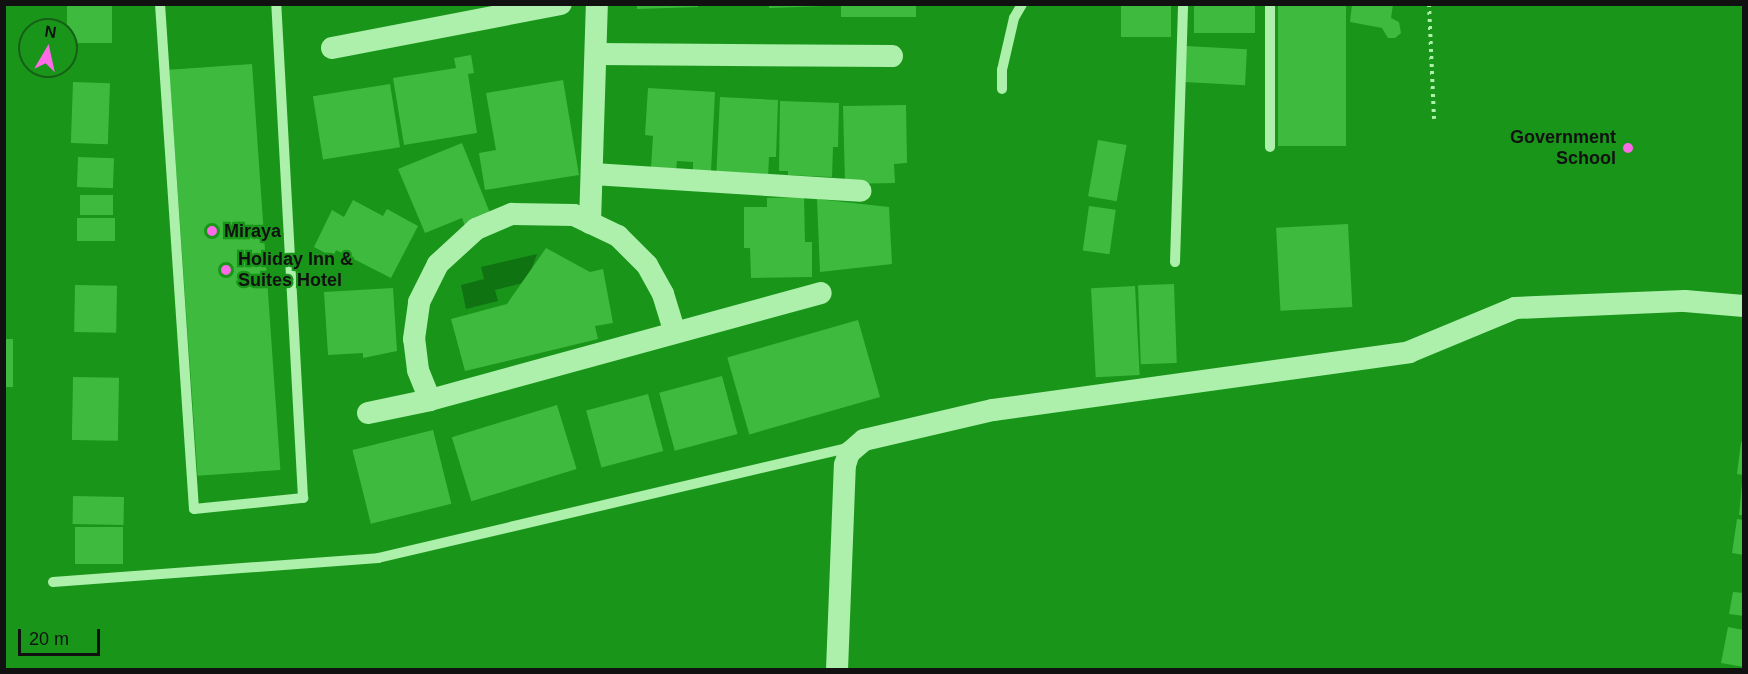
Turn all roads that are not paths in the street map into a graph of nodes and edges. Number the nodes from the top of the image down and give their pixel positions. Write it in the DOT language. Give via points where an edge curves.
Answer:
graph roads {
  1 [pos="160,4"];
  2 [pos="276,4"];
  3 [pos="561,4"];
  4 [pos="597,4"];
  5 [pos="1022,4"];
  6 [pos="1184,4"];
  7 [pos="1270,4"];
  8 [pos="332,48"];
  9 [pos="597,54"];
  10 [pos="892,56"];
  11 [pos="1002,89"];
  12 [pos="1270,147"];
  13 [pos="593,174"];
  14 [pos="860,191"];
  15 [pos="590,223"];
  16 [pos="1175,262"];
  17 [pos="820,293"];
  18 [pos="1743,306"];
  19 [pos="674,330"];
  20 [pos="430,400"];
  21 [pos="368,412"];
  22 [pos="855,446"];
  23 [pos="52,582"];
  24 [pos="837,669"];
  1 -- 2 [label="lane" via="194,509 303,498"];
  3 -- 8 [label="street"];
  4 -- 9 [label="street"];
  5 -- 11 [label="lane" via="1014,18 1002,70"];
  6 -- 16 [label="lane"];
  7 -- 12 [label="lane"];
  9 -- 10 [label="street"];
  9 -- 13 [label="street"];
  13 -- 14 [label="street"];
  13 -- 15 [label="street"];
  15 -- 19 [label="street" via="618,236 647,265 663,294"];
  15 -- 20 [label="street" via="574,214 512,214 476,229 438,264 419,302 414,339 418,370"];
  17 -- 19 [label="street"];
  18 -- 22 [label="street" via="1684,301 1515,308 1409,352 993,410 864,440"];
  19 -- 20 [label="street"];
  20 -- 21 [label="street"];
  22 -- 23 [label="lane" via="378,558"];
  22 -- 24 [label="street" via="845,465"];
}
